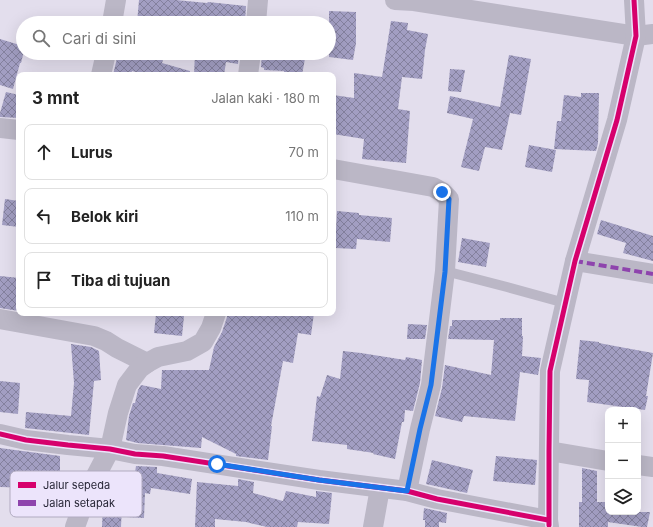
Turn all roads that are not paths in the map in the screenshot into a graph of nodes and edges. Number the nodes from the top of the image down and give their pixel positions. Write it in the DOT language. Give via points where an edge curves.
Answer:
graph roads {
  1 [pos="116,0"];
  2 [pos="258,0"];
  3 [pos="408,0"];
  4 [pos="634,0"];
  5 [pos="113,16"];
  6 [pos="257,16"];
  7 [pos="645,35"];
  8 [pos="104,60"];
  9 [pos="251,60"];
  10 [pos="102,72"];
  11 [pos="249,72"];
  12 [pos="0,128"];
  13 [pos="16,130"];
  14 [pos="336,170"];
  15 [pos="575,261"];
  16 [pos="445,272"];
  17 [pos="653,274"];
  18 [pos="565,303"];
  19 [pos="215,316"];
  20 [pos="0,319"];
  21 [pos="147,363"];
  22 [pos="0,434"];
  23 [pos="110,448"];
  24 [pos="549,451"];
  25 [pos="605,460"];
  26 [pos="641,466"];
  27 [pos="653,468"];
  28 [pos="98,471"];
  29 [pos="380,488"];
  30 [pos="407,491"];
  31 [pos="79,517"];
  32 [pos="548,524"];
  33 [pos="75,527"];
  34 [pos="374,527"];
  1 -- 5 [label="street"];
  2 -- 6 [label="street"];
  3 -- 7 [label="street"];
  4 -- 7 [label="street"];
  7 -- 15 [label="street" via="616,120"];
  8 -- 10 [label="street"];
  9 -- 11 [label="street"];
  12 -- 13 [label="street"];
  14 -- 16 [label="street" via="432,187 442,192 449,199"];
  15 -- 17 [label="street"];
  15 -- 18 [label="street"];
  16 -- 18 [label="lane"];
  16 -- 30 [label="street" via="431,385"];
  18 -- 24 [label="street" via="550,371"];
  19 -- 21 [label="street" via="203,342 187,351 158,357"];
  20 -- 21 [label="street" via="94,336"];
  21 -- 23 [label="street" via="127,385"];
  22 -- 23 [label="street" via="26,440"];
  23 -- 28 [label="street"];
  23 -- 29 [label="street" via="135,454"];
  24 -- 25 [label="street"];
  24 -- 32 [label="street"];
  26 -- 27 [label="street"];
  29 -- 30 [label="street"];
  29 -- 34 [label="street"];
  30 -- 32 [label="street"];
  31 -- 33 [label="street"];
}
